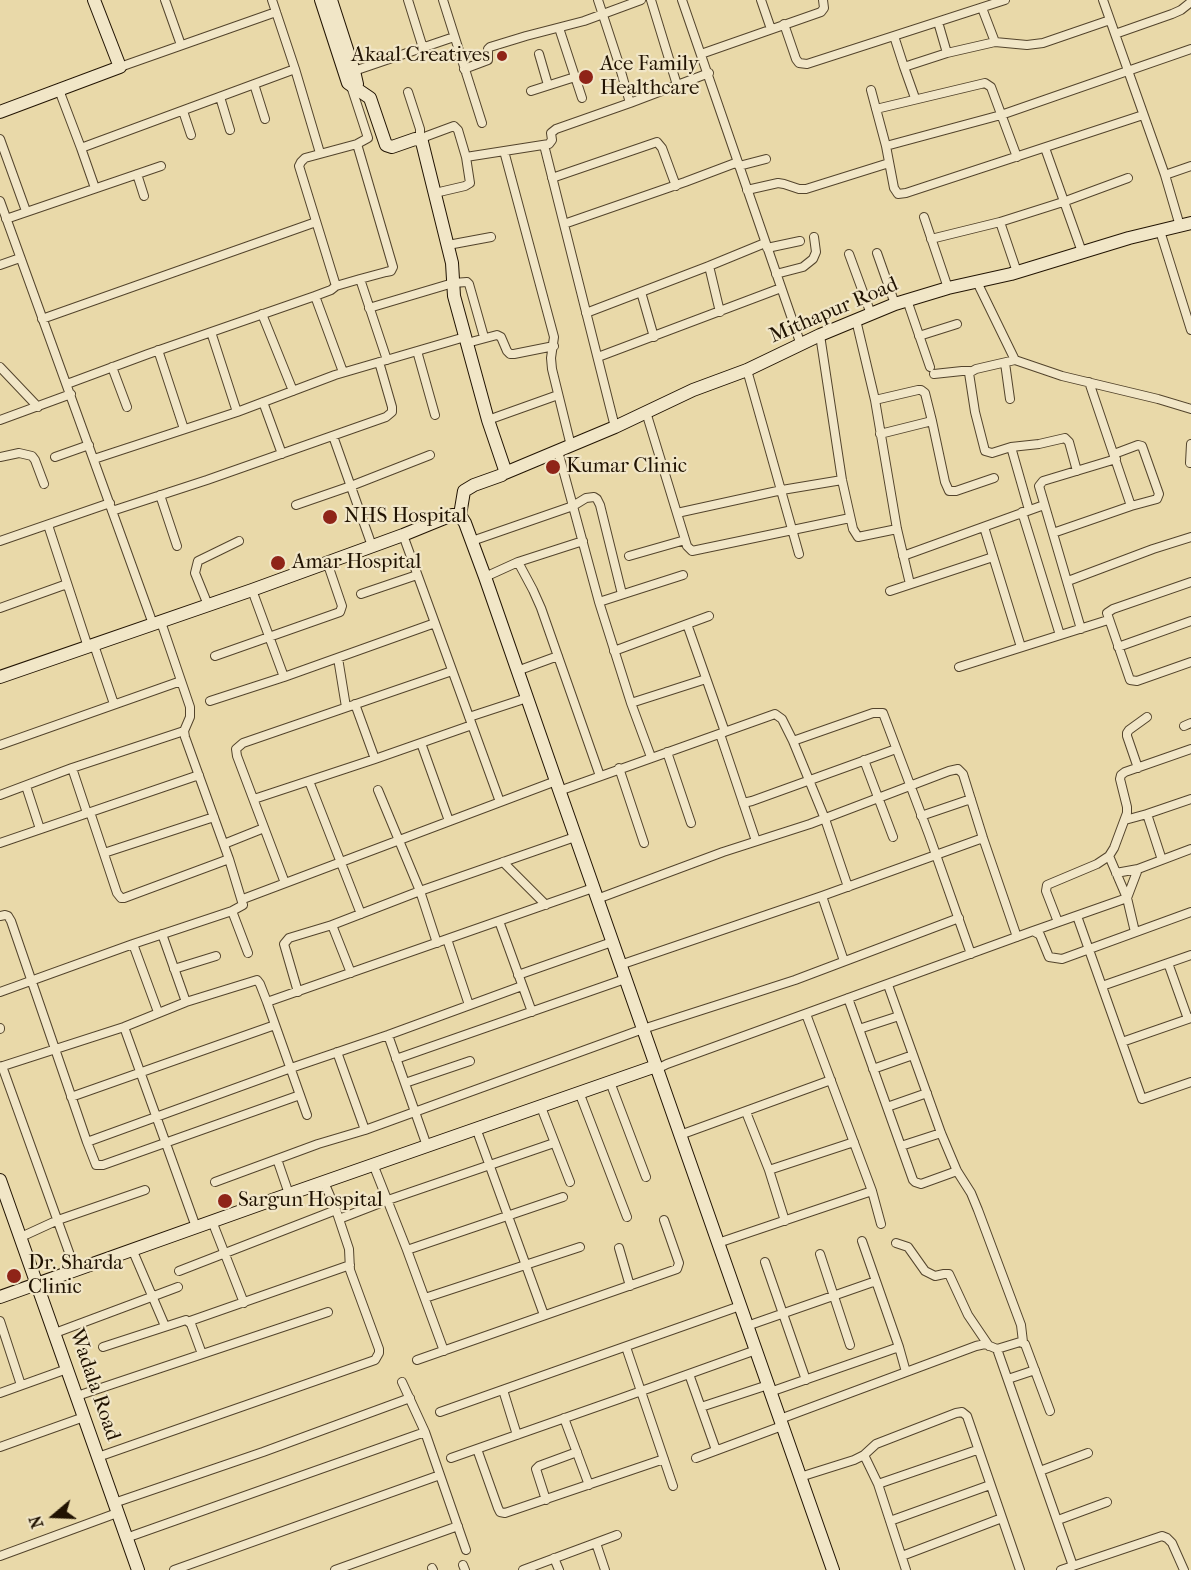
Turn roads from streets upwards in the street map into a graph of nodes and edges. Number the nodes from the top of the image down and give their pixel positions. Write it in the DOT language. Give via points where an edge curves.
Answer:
graph roads {
  1 [pos="94,0"];
  2 [pos="165,0"];
  3 [pos="272,0"];
  4 [pos="321,0"];
  5 [pos="330,0"];
  6 [pos="408,0"];
  7 [pos="443,0"];
  8 [pos="598,0"];
  9 [pos="640,0"];
  10 [pos="651,0"];
  11 [pos="682,0"];
  12 [pos="761,0"];
  13 [pos="823,0"];
  14 [pos="1103,0"];
  15 [pos="1001,1"];
  16 [pos="1191,2"];
  17 [pos="982,8"];
  18 [pos="276,12"];
  19 [pos="603,14"];
  20 [pos="1110,20"];
  21 [pos="938,22"];
  22 [pos="784,24"];
  23 [pos="559,28"];
  24 [pos="771,29"];
  25 [pos="1115,34"];
  26 [pos="894,36"];
  27 [pos="454,37"];
  28 [pos="995,42"];
  29 [pos="181,45"];
  30 [pos="423,48"];
  31 [pos="1191,49"];
  32 [pos="947,53"];
  33 [pos="539,54"];
  34 [pos="701,54"];
  35 [pos="120,67"];
  36 [pos="904,67"];
  37 [pos="295,69"];
  38 [pos="464,69"];
  39 [pos="354,71"];
  40 [pos="1128,71"];
  41 [pos="708,74"];
  42 [pos="575,77"];
  43 [pos="254,84"];
  44 [pos="677,85"];
  45 [pos="548,86"];
  46 [pos="353,87"];
  47 [pos="59,90"];
  48 [pos="871,90"];
  49 [pos="531,91"];
  50 [pos="408,92"];
  51 [pos="220,97"];
  52 [pos="582,98"];
  53 [pos="915,98"];
  54 [pos="630,103"];
  55 [pos="876,108"];
  56 [pos="183,111"];
  57 [pos="0,112"];
  58 [pos="1001,115"];
  59 [pos="1143,115"];
  60 [pos="265,119"];
  61 [pos="482,123"];
  62 [pos="230,130"];
  63 [pos="191,135"];
  64 [pos="0,139"];
  65 [pos="419,139"];
  66 [pos="357,144"];
  67 [pos="544,145"];
  68 [pos="886,146"];
  69 [pos="81,148"];
  70 [pos="1045,148"];
  71 [pos="504,151"];
  72 [pos="320,153"];
  73 [pos="3,156"];
  74 [pos="466,157"];
  75 [pos="1017,157"];
  76 [pos="766,159"];
  77 [pos="889,163"];
  78 [pos="738,164"];
  79 [pos="161,166"];
  80 [pos="1191,166"];
  81 [pos="137,174"];
  82 [pos="1165,175"];
  83 [pos="552,178"];
  84 [pos="1128,178"];
  85 [pos="676,186"];
  86 [pos="95,188"];
  87 [pos="747,190"];
  88 [pos="435,193"];
  89 [pos="144,196"];
  90 [pos="0,201"];
  91 [pos="1063,202"];
  92 [pos="26,211"];
  93 [pos="924,218"];
  94 [pos="6,219"];
  95 [pos="316,222"];
  96 [pos="1000,222"];
  97 [pos="564,224"];
  98 [pos="1185,224"];
  99 [pos="1160,231"];
  100 [pos="492,237"];
  101 [pos="814,237"];
  102 [pos="931,239"];
  103 [pos="800,241"];
  104 [pos="448,245"];
  105 [pos="766,246"];
  106 [pos="1082,252"];
  107 [pos="877,253"];
  108 [pos="849,254"];
  109 [pos="20,258"];
  110 [pos="0,265"];
  111 [pos="709,266"];
  112 [pos="1017,272"];
  113 [pos="776,274"];
  114 [pos="360,279"];
  115 [pos="976,282"];
  116 [pos="453,283"];
  117 [pos="336,286"];
  118 [pos="781,288"];
  119 [pos="948,288"];
  120 [pos="641,292"];
  121 [pos="315,297"];
  122 [pos="901,302"];
  123 [pos="369,308"];
  124 [pos="720,312"];
  125 [pos="586,313"];
  126 [pos="871,314"];
  127 [pos="262,315"];
  128 [pos="42,319"];
  129 [pos="856,320"];
  130 [pos="957,324"];
  131 [pos="1191,330"];
  132 [pos="211,332"];
  133 [pos="820,335"];
  134 [pos="654,336"];
  135 [pos="919,336"];
  136 [pos="484,338"];
  137 [pos="466,340"];
  138 [pos="801,345"];
  139 [pos="554,346"];
  140 [pos="158,350"];
  141 [pos="417,351"];
  142 [pos="598,357"];
  143 [pos="1015,360"];
  144 [pos="383,361"];
  145 [pos="1005,363"];
  146 [pos="0,367"];
  147 [pos="112,367"];
  148 [pos="747,370"];
  149 [pos="970,371"];
  150 [pos="343,372"];
  151 [pos="1089,382"];
  152 [pos="67,384"];
  153 [pos="293,391"];
  154 [pos="71,394"];
  155 [pos="558,395"];
  156 [pos="1010,399"];
  157 [pos="875,400"];
  158 [pos="263,402"];
  159 [pos="38,407"];
  160 [pos="127,407"];
  161 [pos="1191,409"];
  162 [pos="237,412"];
  163 [pos="646,412"];
  164 [pos="435,415"];
  165 [pos="0,420"];
  166 [pos="488,420"];
  167 [pos="932,421"];
  168 [pos="615,427"];
  169 [pos="184,429"];
  170 [pos="880,434"];
  171 [pos="333,436"];
  172 [pos="1191,444"];
  173 [pos="89,445"];
  174 [pos="571,446"];
  175 [pos="1011,447"];
  176 [pos="558,451"];
  177 [pos="282,454"];
  178 [pos="430,455"];
  179 [pos="1115,456"];
  180 [pos="0,457"];
  181 [pos="55,457"];
  182 [pos="94,459"];
  183 [pos="1190,463"];
  184 [pos="1077,471"];
  185 [pos="505,472"];
  186 [pos="994,478"];
  187 [pos="842,480"];
  188 [pos="44,484"];
  189 [pos="351,486"];
  190 [pos="782,490"];
  191 [pos="160,495"];
  192 [pos="296,505"];
  193 [pos="1044,505"];
  194 [pos="573,506"];
  195 [pos="1131,506"];
  196 [pos="111,507"];
  197 [pos="1025,511"];
  198 [pos="676,513"];
  199 [pos="460,515"];
  200 [pos="850,518"];
  201 [pos="48,525"];
  202 [pos="984,527"];
  203 [pos="897,529"];
  204 [pos="792,530"];
  205 [pos="1053,533"];
  206 [pos="403,535"];
  207 [pos="1191,537"];
  208 [pos="685,540"];
  209 [pos="0,541"];
  210 [pos="239,541"];
  211 [pos="472,541"];
  212 [pos="583,541"];
  213 [pos="177,546"];
  214 [pos="372,546"];
  215 [pos="800,554"];
  216 [pos="629,556"];
  217 [pos="903,556"];
  218 [pos="993,557"];
  219 [pos="327,562"];
  220 [pos="518,562"];
  221 [pos="417,575"];
  222 [pos="682,575"];
  223 [pos="485,576"];
  224 [pos="1068,581"];
  225 [pos="1191,582"];
  226 [pos="67,584"];
  227 [pos="910,584"];
  228 [pos="252,590"];
  229 [pos="890,591"];
  230 [pos="361,594"];
  231 [pos="622,594"];
  232 [pos="598,602"];
  233 [pos="208,605"];
  234 [pos="0,608"];
  235 [pos="709,616"];
  236 [pos="1108,620"];
  237 [pos="1191,621"];
  238 [pos="157,623"];
  239 [pos="435,623"];
  240 [pos="687,624"];
  241 [pos="1081,629"];
  242 [pos="1060,635"];
  243 [pos="269,637"];
  244 [pos="91,646"];
  245 [pos="1022,647"];
  246 [pos="1118,647"];
  247 [pos="614,651"];
  248 [pos="215,656"];
  249 [pos="558,656"];
  250 [pos="338,658"];
  251 [pos="1191,662"];
  252 [pos="959,667"];
  253 [pos="452,671"];
  254 [pos="517,671"];
  255 [pos="0,677"];
  256 [pos="284,677"];
  257 [pos="706,679"];
  258 [pos="181,681"];
  259 [pos="527,698"];
  260 [pos="210,701"];
  261 [pos="631,703"];
  262 [pos="114,704"];
  263 [pos="351,706"];
  264 [pos="1147,717"];
  265 [pos="470,721"];
  266 [pos="184,731"];
  267 [pos="722,733"];
  268 [pos="793,741"];
  269 [pos="421,742"];
  270 [pos="0,745"];
  271 [pos="896,749"];
  272 [pos="1191,749"];
  273 [pos="667,752"];
  274 [pos="651,757"];
  275 [pos="375,759"];
  276 [pos="864,760"];
  277 [pos="72,768"];
  278 [pos="619,768"];
  279 [pos="1138,768"];
  280 [pos="199,775"];
  281 [pos="600,776"];
  282 [pos="808,780"];
  283 [pos="309,781"];
  284 [pos="26,786"];
  285 [pos="557,786"];
  286 [pos="910,787"];
  287 [pos="378,790"];
  288 [pos="0,795"];
  289 [pos="254,799"];
  290 [pos="879,799"];
  291 [pos="971,799"];
  292 [pos="1191,800"];
  293 [pos="500,802"];
  294 [pos="743,803"];
  295 [pos="88,813"];
  296 [pos="1147,814"];
  297 [pos="921,816"];
  298 [pos="214,817"];
  299 [pos="825,819"];
  300 [pos="1125,820"];
  301 [pos="449,821"];
  302 [pos="691,823"];
  303 [pos="264,828"];
  304 [pos="40,829"];
  305 [pos="575,837"];
  306 [pos="893,837"];
  307 [pos="983,838"];
  308 [pos="398,840"];
  309 [pos="756,841"];
  310 [pos="0,843"];
  311 [pos="644,843"];
  312 [pos="224,844"];
  313 [pos="1191,849"];
  314 [pos="104,853"];
  315 [pos="936,855"];
  316 [pos="1109,856"];
  317 [pos="229,859"];
  318 [pos="1162,860"];
  319 [pos="340,862"];
  320 [pos="503,862"];
  321 [pos="1138,869"];
  322 [pos="1116,873"];
  323 [pos="285,883"];
  324 [pos="848,887"];
  325 [pos="420,891"];
  326 [pos="595,893"];
  327 [pos="822,896"];
  328 [pos="1127,898"];
  329 [pos="243,899"];
  330 [pos="546,905"];
  331 [pos="232,910"];
  332 [pos="1191,912"];
  333 [pos="361,914"];
  334 [pos="0,916"];
  335 [pos="1077,916"];
  336 [pos="959,918"];
  337 [pos="499,921"];
  338 [pos="1058,922"];
  339 [pos="332,925"];
  340 [pos="1033,932"];
  341 [pos="1135,932"];
  342 [pos="162,934"];
  343 [pos="1017,937"];
  344 [pos="447,939"];
  345 [pos="612,942"];
  346 [pos="437,943"];
  347 [pos="133,944"];
  348 [pos="1089,949"];
  349 [pos="248,953"];
  350 [pos="971,954"];
  351 [pos="1191,955"];
  352 [pos="216,956"];
  353 [pos="844,961"];
  354 [pos="1168,963"];
  355 [pos="620,965"];
  356 [pos="174,969"];
  357 [pos="351,973"];
  358 [pos="518,975"];
  359 [pos="625,979"];
  360 [pos="31,981"];
  361 [pos="888,985"];
  362 [pos="522,986"];
  363 [pos="1102,986"];
  364 [pos="0,992"];
  365 [pos="298,992"];
  366 [pos="848,999"];
  367 [pos="186,1002"];
  368 [pos="267,1002"];
  369 [pos="469,1005"];
  370 [pos="158,1012"];
  371 [pos="532,1012"];
  372 [pos="806,1014"];
  373 [pos="898,1016"];
  374 [pos="1189,1019"];
  375 [pos="275,1024"];
  376 [pos="124,1027"];
  377 [pos="643,1029"];
  378 [pos="859,1029"];
  379 [pos="388,1035"];
  380 [pos="1122,1042"];
  381 [pos="56,1049"];
  382 [pos="337,1052"];
  383 [pos="913,1055"];
  384 [pos="396,1059"];
  385 [pos="470,1061"];
  386 [pos="1,1067"];
  387 [pos="657,1067"];
  388 [pos="291,1068"];
  389 [pos="873,1069"];
  390 [pos="141,1072"];
  391 [pos="831,1080"];
  392 [pos="610,1082"];
  393 [pos="1191,1082"];
  394 [pos="405,1083"];
  395 [pos="579,1092"];
  396 [pos="927,1093"];
  397 [pos="300,1095"];
  398 [pos="71,1097"];
  399 [pos="541,1107"];
  400 [pos="887,1107"];
  401 [pos="415,1111"];
  402 [pos="746,1112"];
  403 [pos="307,1115"];
  404 [pos="157,1116"];
  405 [pos="476,1128"];
  406 [pos="365,1130"];
  407 [pos="941,1133"];
  408 [pos="680,1135"];
  409 [pos="87,1142"];
  410 [pos="166,1142"];
  411 [pos="854,1142"];
  412 [pos="554,1143"];
  413 [pos="427,1146"];
  414 [pos="901,1146"];
  415 [pos="277,1159"];
  416 [pos="373,1164"];
  417 [pos="489,1164"];
  418 [pos="769,1170"];
  419 [pos="957,1171"];
  420 [pos="646,1177"];
  421 [pos="0,1179"];
  422 [pos="215,1182"];
  423 [pos="324,1182"];
  424 [pos="570,1182"];
  425 [pos="145,1190"];
  426 [pos="872,1191"];
  427 [pos="289,1194"];
  428 [pos="563,1197"];
  429 [pos="388,1200"];
  430 [pos="337,1214"];
  431 [pos="507,1215"];
  432 [pos="627,1217"];
  433 [pos="57,1220"];
  434 [pos="664,1220"];
  435 [pos="212,1221"];
  436 [pos="785,1221"];
  437 [pos="880,1224"];
  438 [pos="196,1227"];
  439 [pos="21,1237"];
  440 [pos="862,1241"];
  441 [pos="896,1243"];
  442 [pos="718,1244"];
  443 [pos="580,1247"];
  444 [pos="619,1248"];
  445 [pos="132,1249"];
  446 [pos="407,1250"];
  447 [pos="225,1253"];
  448 [pos="820,1254"];
  449 [pos="765,1262"];
  450 [pos="526,1264"];
  451 [pos="350,1265"];
  452 [pos="75,1269"];
  453 [pos="179,1271"];
  454 [pos="876,1281"];
  455 [pos="37,1283"];
  456 [pos="630,1286"];
  457 [pos="178,1287"];
  458 [pos="833,1296"];
  459 [pos="0,1297"];
  460 [pos="151,1298"];
  461 [pos="425,1298"];
  462 [pos="244,1303"];
  463 [pos="740,1306"];
  464 [pos="328,1312"];
  465 [pos="783,1314"];
  466 [pos="544,1315"];
  467 [pos="0,1321"];
  468 [pos="190,1321"];
  469 [pos="165,1326"];
  470 [pos="747,1326"];
  471 [pos="55,1333"];
  472 [pos="1023,1342"];
  473 [pos="850,1345"];
  474 [pos="103,1347"];
  475 [pos="626,1347"];
  476 [pos="899,1347"];
  477 [pos="993,1347"];
  478 [pos="756,1350"];
  479 [pos="444,1351"];
  480 [pos="202,1354"];
  481 [pos="417,1360"];
  482 [pos="67,1369"];
  483 [pos="1035,1370"];
  484 [pos="906,1372"];
  485 [pos="689,1374"];
  486 [pos="1008,1379"];
  487 [pos="806,1380"];
  488 [pos="402,1382"];
  489 [pos="21,1385"];
  490 [pos="769,1388"];
  491 [pos="503,1390"];
  492 [pos="641,1391"];
  493 [pos="0,1393"];
  494 [pos="77,1396"];
  495 [pos="410,1398"];
  496 [pos="701,1407"];
  497 [pos="1050,1411"];
  498 [pos="440,1412"];
  499 [pos="84,1417"];
  500 [pos="564,1418"];
  501 [pos="781,1423"];
  502 [pos="424,1432"];
  503 [pos="517,1435"];
  504 [pos="0,1447"];
  505 [pos="477,1449"];
  506 [pos="716,1450"];
  507 [pos="977,1450"];
  508 [pos="577,1452"];
  509 [pos="1088,1453"];
  510 [pos="864,1455"];
  511 [pos="98,1456"];
  512 [pos="451,1458"];
  513 [pos="696,1458"];
  514 [pos="664,1459"];
  515 [pos="1040,1471"];
  516 [pos="440,1475"];
  517 [pos="800,1477"];
  518 [pos="878,1484"];
  519 [pos="589,1485"];
  520 [pos="990,1485"];
  521 [pos="673,1486"];
  522 [pos="546,1500"];
  523 [pos="1107,1502"];
  524 [pos="116,1508"];
  525 [pos="1002,1518"];
  526 [pos="1058,1520"];
  527 [pos="890,1521"];
  528 [pos="458,1526"];
  529 [pos="617,1535"];
  530 [pos="126,1538"];
  531 [pos="596,1543"];
  532 [pos="466,1550"];
  533 [pos="0,1556"];
  534 [pos="902,1556"];
  535 [pos="554,1558"];
  536 [pos="1074,1566"];
  537 [pos="138,1570"];
  538 [pos="174,1570"];
  539 [pos="334,1570"];
  540 [pos="523,1570"];
  541 [pos="559,1570"];
  542 [pos="605,1570"];
  543 [pos="833,1570"];
  544 [pos="906,1570"];
  545 [pos="1020,1570"];
  546 [pos="1061,1570"];
  547 [pos="1184,1570"];
  1 -- 35 [label="street"];
  2 -- 29 [label="street"];
  3 -- 18 [label="street"];
  4 -- 46 [label="street" via="348,83"];
  5 -- 39 [label="street"];
  6 -- 30 [label="street"];
  7 -- 27 [label="street"];
  8 -- 19 [label="street"];
  9 -- 19 [label="street"];
  10 -- 44 [label="street"];
  11 -- 34 [label="street"];
  12 -- 24 [label="street"];
  13 -- 22 [label="street" via="821,12"];
  14 -- 20 [label="street"];
  15 -- 17 [label="street"];
  16 -- 25 [label="street" via="1172,14"];
  17 -- 21 [label="street"];
  17 -- 28 [label="street"];
  18 -- 29 [label="street"];
  18 -- 37 [label="street"];
  19 -- 23 [label="street"];
  19 -- 54 [label="street"];
  20 -- 25 [label="street"];
  20 -- 28 [label="street" via="1043,43"];
  21 -- 26 [label="street"];
  21 -- 32 [label="street"];
  22 -- 24 [label="street"];
  22 -- 26 [label="street" via="792,51 802,64"];
  23 -- 38 [label="street" via="490,47 488,60"];
  23 -- 42 [label="street"];
  24 -- 34 [label="street"];
  25 -- 40 [label="street"];
  26 -- 36 [label="street"];
  27 -- 30 [label="street"];
  27 -- 38 [label="street"];
  28 -- 32 [label="street"];
  29 -- 35 [label="street"];
  30 -- 39 [label="street"];
  31 -- 40 [label="street"];
  32 -- 36 [label="street"];
  33 -- 45 [label="street"];
  34 -- 41 [label="street"];
  35 -- 47 [label="street"];
  36 -- 53 [label="street"];
  37 -- 43 [label="street"];
  37 -- 72 [label="street"];
  38 -- 61 [label="street"];
  39 -- 46 [label="street" via="357,84"];
  40 -- 58 [label="street"];
  40 -- 59 [label="street"];
  41 -- 44 [label="street"];
  41 -- 78 [label="street"];
  42 -- 45 [label="street"];
  42 -- 52 [label="street"];
  43 -- 51 [label="street"];
  43 -- 60 [label="street"];
  44 -- 54 [label="street"];
  45 -- 49 [label="street"];
  46 -- 65 [label="street" via="372,102 386,145 392,147"];
  46 -- 66 [label="street" via="368,138"];
  47 -- 57 [label="street"];
  47 -- 69 [label="street"];
  48 -- 55 [label="street"];
  50 -- 65 [label="street" via="420,129"];
  51 -- 56 [label="street"];
  51 -- 62 [label="street"];
  53 -- 55 [label="street"];
  53 -- 58 [label="street" via="985,83 991,87"];
  54 -- 67 [label="street" via="553,130 551,143"];
  55 -- 68 [label="street"];
  56 -- 63 [label="street"];
  56 -- 69 [label="street"];
  58 -- 68 [label="street"];
  58 -- 75 [label="street"];
  59 -- 70 [label="street"];
  59 -- 82 [label="street"];
  64 -- 73 [label="street"];
  65 -- 74 [label="street" via="454,126"];
  65 -- 88 [label="street"];
  66 -- 72 [label="street"];
  66 -- 114 [label="street" via="393,267 391,271"];
  67 -- 71 [label="street"];
  67 -- 83 [label="street"];
  68 -- 77 [label="street"];
  69 -- 86 [label="street"];
  70 -- 75 [label="street"];
  70 -- 91 [label="street"];
  71 -- 74 [label="street"];
  71 -- 139 [label="street"];
  72 -- 95 [label="street" via="305,158 299,166"];
  73 -- 92 [label="street"];
  74 -- 88 [label="street" via="470,183"];
  75 -- 77 [label="street" via="901,194 894,188"];
  76 -- 78 [label="street"];
  77 -- 87 [label="street" via="806,189 778,183"];
  78 -- 85 [label="street"];
  78 -- 87 [label="street"];
  79 -- 81 [label="street"];
  80 -- 82 [label="street"];
  81 -- 86 [label="street"];
  81 -- 89 [label="street"];
  82 -- 98 [label="street"];
  83 -- 85 [label="street" via="657,142"];
  83 -- 97 [label="street"];
  84 -- 91 [label="street"];
  85 -- 97 [label="street"];
  86 -- 92 [label="street"];
  87 -- 105 [label="street"];
  88 -- 104 [label="street"];
  90 -- 94 [label="street"];
  91 -- 96 [label="street"];
  91 -- 106 [label="street"];
  92 -- 94 [label="street"];
  93 -- 102 [label="street"];
  94 -- 109 [label="street"];
  95 -- 117 [label="street"];
  95 -- 128 [label="street"];
  96 -- 102 [label="street"];
  96 -- 112 [label="street"];
  97 -- 125 [label="street"];
  98 -- 99 [label="street, Mithapur Road"];
  99 -- 106 [label="street, Mithapur Road"];
  99 -- 131 [label="street"];
  100 -- 104 [label="street"];
  101 -- 113 [label="street" via="813,259 802,267"];
  102 -- 119 [label="street"];
  103 -- 105 [label="street"];
  104 -- 116 [label="street"];
  105 -- 111 [label="street"];
  105 -- 113 [label="street"];
  106 -- 112 [label="street, Mithapur Road"];
  107 -- 122 [label="street"];
  108 -- 126 [label="street"];
  109 -- 110 [label="street"];
  109 -- 128 [label="street"];
  111 -- 120 [label="street"];
  111 -- 124 [label="street"];
  112 -- 115 [label="street, Mithapur Road"];
  113 -- 118 [label="street"];
  114 -- 117 [label="street"];
  114 -- 123 [label="street"];
  115 -- 119 [label="street, Mithapur Road"];
  115 -- 143 [label="street"];
  116 -- 123 [label="street"];
  116 -- 136 [label="street" via="469,284"];
  116 -- 137 [label="street"];
  117 -- 121 [label="street"];
  118 -- 124 [label="street"];
  118 -- 138 [label="street"];
  119 -- 122 [label="street, Mithapur Road"];
  120 -- 125 [label="street"];
  120 -- 134 [label="street"];
  121 -- 127 [label="street"];
  121 -- 150 [label="street"];
  122 -- 126 [label="street, Mithapur Road"];
  122 -- 135 [label="street"];
  123 -- 144 [label="street"];
  124 -- 134 [label="street"];
  125 -- 142 [label="street"];
  126 -- 129 [label="street, Mithapur Road"];
  127 -- 132 [label="street"];
  127 -- 153 [label="street"];
  128 -- 152 [label="street"];
  129 -- 133 [label="street, Mithapur Road"];
  129 -- 157 [label="street"];
  130 -- 135 [label="street"];
  132 -- 140 [label="street"];
  132 -- 162 [label="street"];
  133 -- 138 [label="street, Mithapur Road"];
  133 -- 187 [label="street"];
  134 -- 142 [label="street"];
  135 -- 149 [label="street" via="932,370"];
  136 -- 137 [label="street"];
  136 -- 139 [label="street" via="501,337 510,354"];
  137 -- 141 [label="street"];
  137 -- 166 [label="street"];
  138 -- 148 [label="street, Mithapur Road"];
  139 -- 155 [label="street" via="551,358"];
  140 -- 147 [label="street"];
  140 -- 169 [label="street"];
  141 -- 144 [label="street"];
  141 -- 164 [label="street"];
  142 -- 168 [label="street"];
  143 -- 145 [label="street"];
  143 -- 151 [label="street"];
  144 -- 150 [label="street"];
  144 -- 171 [label="street" via="392,412"];
  145 -- 149 [label="street"];
  145 -- 156 [label="street"];
  146 -- 159 [label="street"];
  147 -- 152 [label="street"];
  147 -- 160 [label="street"];
  148 -- 163 [label="street, Mithapur Road"];
  148 -- 190 [label="street"];
  149 -- 175 [label="street" via="985,451 992,453"];
  150 -- 153 [label="street"];
  151 -- 161 [label="street"];
  151 -- 179 [label="street"];
  152 -- 154 [label="street"];
  153 -- 158 [label="street"];
  154 -- 159 [label="street"];
  154 -- 173 [label="street"];
  155 -- 166 [label="street"];
  155 -- 174 [label="street"];
  157 -- 167 [label="street" via="921,390 927,397"];
  157 -- 170 [label="street"];
  158 -- 162 [label="street"];
  158 -- 177 [label="street"];
  159 -- 165 [label="street"];
  162 -- 169 [label="street"];
  163 -- 168 [label="street, Mithapur Road"];
  163 -- 198 [label="street"];
  166 -- 185 [label="street"];
  167 -- 170 [label="street"];
  167 -- 186 [label="street" via="949,491"];
  168 -- 174 [label="street, Mithapur Road"];
  169 -- 182 [label="street"];
  170 -- 203 [label="street"];
  171 -- 177 [label="street"];
  171 -- 189 [label="street"];
  172 -- 183 [label="street"];
  173 -- 181 [label="street"];
  173 -- 182 [label="street"];
  174 -- 176 [label="street, Mithapur Road"];
  175 -- 184 [label="street" via="1065,438"];
  175 -- 197 [label="street"];
  176 -- 185 [label="street, Mithapur Road"];
  176 -- 194 [label="street"];
  177 -- 191 [label="street"];
  178 -- 189 [label="street"];
  179 -- 184 [label="street"];
  179 -- 195 [label="street"];
  179 -- 195 [label="street" via="1142,446 1159,494 1157,499"];
  180 -- 188 [label="street" via="19,453 32,456"];
  182 -- 196 [label="street"];
  184 -- 193 [label="street" via="1041,482"];
  185 -- 199 [label="street, Mithapur Road" via="464,491"];
  187 -- 190 [label="street"];
  187 -- 200 [label="street"];
  189 -- 192 [label="street"];
  189 -- 214 [label="street"];
  190 -- 198 [label="street"];
  190 -- 204 [label="street"];
  191 -- 196 [label="street"];
  191 -- 213 [label="street"];
  193 -- 197 [label="street"];
  193 -- 205 [label="street"];
  194 -- 211 [label="street"];
  194 -- 212 [label="street"];
  194 -- 231 [label="street" via="585,498 597,499"];
  195 -- 205 [label="street"];
  196 -- 201 [label="street"];
  196 -- 238 [label="street"];
  197 -- 202 [label="street"];
  197 -- 242 [label="street"];
  198 -- 208 [label="street"];
  199 -- 206 [label="street"];
  199 -- 211 [label="street"];
  200 -- 203 [label="street" via="858,537"];
  200 -- 204 [label="street"];
  201 -- 209 [label="street"];
  201 -- 226 [label="street"];
  202 -- 217 [label="street"];
  202 -- 218 [label="street"];
  203 -- 217 [label="street"];
  204 -- 208 [label="street" via="695,551 689,550"];
  204 -- 215 [label="street"];
  205 -- 224 [label="street"];
  206 -- 214 [label="street"];
  206 -- 221 [label="street"];
  207 -- 224 [label="street"];
  208 -- 216 [label="street"];
  210 -- 233 [label="street" via="198,561 195,573"];
  211 -- 223 [label="street"];
  212 -- 220 [label="street"];
  212 -- 232 [label="street"];
  214 -- 219 [label="street"];
  217 -- 227 [label="street"];
  218 -- 227 [label="street"];
  218 -- 245 [label="street"];
  219 -- 228 [label="street"];
  219 -- 243 [label="street" via="342,606 340,612"];
  220 -- 223 [label="street"];
  220 -- 249 [label="street" via="537,598"];
  221 -- 230 [label="street"];
  221 -- 239 [label="street"];
  222 -- 231 [label="street"];
  223 -- 254 [label="street"];
  224 -- 241 [label="street"];
  225 -- 236 [label="street" via="1110,610"];
  226 -- 234 [label="street"];
  226 -- 244 [label="street"];
  227 -- 229 [label="street"];
  228 -- 233 [label="street"];
  228 -- 243 [label="street"];
  231 -- 232 [label="street"];
  232 -- 247 [label="street"];
  233 -- 238 [label="street"];
  235 -- 240 [label="street"];
  236 -- 241 [label="street"];
  236 -- 246 [label="street"];
  237 -- 246 [label="street"];
  238 -- 244 [label="street"];
  238 -- 258 [label="street"];
  239 -- 250 [label="street"];
  239 -- 253 [label="street"];
  240 -- 247 [label="street"];
  240 -- 257 [label="street"];
  241 -- 242 [label="street"];
  242 -- 245 [label="street"];
  243 -- 248 [label="street"];
  243 -- 256 [label="street"];
  244 -- 255 [label="street"];
  244 -- 262 [label="street"];
  245 -- 252 [label="street"];
  246 -- 251 [label="street" via="1133,681"];
  247 -- 261 [label="street"];
  249 -- 254 [label="street"];
  249 -- 281 [label="street"];
  250 -- 256 [label="street"];
  250 -- 263 [label="street"];
  253 -- 263 [label="street"];
  253 -- 265 [label="street"];
  254 -- 259 [label="street"];
  256 -- 260 [label="street"];
  257 -- 261 [label="street"];
  257 -- 267 [label="street"];
  258 -- 262 [label="street"];
  258 -- 266 [label="street" via="190,711"];
  259 -- 265 [label="street"];
  259 -- 285 [label="street"];
  261 -- 274 [label="street"];
  262 -- 270 [label="street"];
  263 -- 275 [label="street"];
  263 -- 289 [label="street" via="239,745 237,756"];
  264 -- 279 [label="street" via="1127,733"];
  265 -- 269 [label="street"];
  265 -- 293 [label="street"];
  266 -- 277 [label="street"];
  266 -- 280 [label="street"];
  267 -- 268 [label="street" via="776,714"];
  267 -- 273 [label="street"];
  267 -- 294 [label="street"];
  268 -- 271 [label="street" via="880,712"];
  268 -- 282 [label="street"];
  269 -- 275 [label="street"];
  269 -- 301 [label="street"];
  271 -- 276 [label="street"];
  271 -- 286 [label="street"];
  272 -- 279 [label="street"];
  273 -- 274 [label="street"];
  273 -- 302 [label="street"];
  274 -- 278 [label="street"];
  275 -- 283 [label="street"];
  276 -- 282 [label="street"];
  276 -- 290 [label="street"];
  277 -- 284 [label="street"];
  277 -- 295 [label="street"];
  278 -- 281 [label="street"];
  278 -- 311 [label="street"];
  279 -- 300 [label="street" via="1120,777 1127,807"];
  280 -- 295 [label="street"];
  280 -- 298 [label="street"];
  281 -- 285 [label="street"];
  282 -- 294 [label="street"];
  282 -- 299 [label="street"];
  283 -- 289 [label="street"];
  283 -- 319 [label="street"];
  284 -- 288 [label="street"];
  284 -- 304 [label="street"];
  285 -- 293 [label="street"];
  285 -- 305 [label="street"];
  286 -- 290 [label="street"];
  286 -- 291 [label="street" via="958,769"];
  286 -- 297 [label="street"];
  287 -- 308 [label="street"];
  289 -- 303 [label="street"];
  290 -- 299 [label="street"];
  290 -- 306 [label="street"];
  291 -- 297 [label="street"];
  291 -- 307 [label="street"];
  292 -- 296 [label="street"];
  293 -- 301 [label="street"];
  294 -- 309 [label="street"];
  295 -- 304 [label="street"];
  295 -- 314 [label="street"];
  296 -- 300 [label="street"];
  296 -- 318 [label="street"];
  297 -- 315 [label="street"];
  298 -- 312 [label="street"];
  298 -- 314 [label="street"];
  299 -- 309 [label="street"];
  299 -- 324 [label="street"];
  300 -- 316 [label="street"];
  301 -- 308 [label="street"];
  303 -- 312 [label="street"];
  303 -- 323 [label="street"];
  304 -- 310 [label="street"];
  305 -- 320 [label="street"];
  305 -- 326 [label="street"];
  307 -- 315 [label="street"];
  307 -- 343 [label="street"];
  308 -- 319 [label="street"];
  308 -- 325 [label="street"];
  309 -- 326 [label="street"];
  312 -- 317 [label="street"];
  313 -- 318 [label="street"];
  314 -- 317 [label="street" via="120,898"];
  315 -- 324 [label="street"];
  315 -- 336 [label="street"];
  316 -- 322 [label="street"];
  316 -- 338 [label="street" via="1047,885"];
  317 -- 329 [label="street"];
  318 -- 321 [label="street"];
  319 -- 323 [label="street"];
  319 -- 333 [label="street"];
  320 -- 325 [label="street"];
  320 -- 330 [label="street"];
  321 -- 322 [label="street"];
  321 -- 328 [label="street"];
  322 -- 328 [label="street"];
  323 -- 329 [label="street"];
  324 -- 327 [label="street"];
  325 -- 333 [label="street"];
  325 -- 346 [label="street"];
  326 -- 330 [label="street"];
  326 -- 345 [label="street"];
  327 -- 353 [label="street"];
  327 -- 355 [label="street"];
  328 -- 335 [label="street"];
  328 -- 341 [label="street"];
  329 -- 331 [label="street" via="242,906"];
  330 -- 337 [label="street"];
  331 -- 342 [label="street"];
  331 -- 349 [label="street"];
  332 -- 341 [label="street"];
  333 -- 339 [label="street"];
  334 -- 360 [label="street" via="8,916 11,921"];
  335 -- 338 [label="street"];
  335 -- 348 [label="street"];
  336 -- 350 [label="street"];
  336 -- 353 [label="street"];
  337 -- 344 [label="street"];
  337 -- 358 [label="street"];
  338 -- 340 [label="street"];
  339 -- 357 [label="street"];
  339 -- 365 [label="street" via="289,938 284,944"];
  340 -- 343 [label="street"];
  340 -- 348 [label="street" via="1040,935 1052,959"];
  341 -- 348 [label="street"];
  342 -- 347 [label="street"];
  342 -- 356 [label="street"];
  343 -- 350 [label="street"];
  344 -- 346 [label="street"];
  344 -- 369 [label="street"];
  345 -- 355 [label="street"];
  345 -- 358 [label="street"];
  346 -- 357 [label="street"];
  347 -- 360 [label="street"];
  347 -- 370 [label="street"];
  348 -- 363 [label="street"];
  350 -- 361 [label="street"];
  351 -- 354 [label="street"];
  352 -- 356 [label="street"];
  353 -- 377 [label="street"];
  354 -- 363 [label="street"];
  354 -- 374 [label="street"];
  355 -- 359 [label="street"];
  356 -- 367 [label="street"];
  357 -- 365 [label="street"];
  358 -- 362 [label="street"];
  359 -- 371 [label="street"];
  359 -- 377 [label="street"];
  360 -- 364 [label="street"];
  360 -- 381 [label="street"];
  361 -- 366 [label="street"];
  361 -- 373 [label="street"];
  362 -- 369 [label="street"];
  362 -- 371 [label="street"];
  363 -- 380 [label="street"];
  365 -- 368 [label="street"];
  366 -- 372 [label="street"];
  366 -- 378 [label="street"];
  367 -- 368 [label="street" via="255,980"];
  367 -- 370 [label="street"];
  368 -- 375 [label="street"];
  369 -- 379 [label="street"];
  370 -- 376 [label="street"];
  371 -- 384 [label="street"];
  372 -- 387 [label="street"];
  372 -- 391 [label="street"];
  373 -- 378 [label="street"];
  373 -- 383 [label="street"];
  374 -- 380 [label="street"];
  375 -- 388 [label="street"];
  375 -- 390 [label="street"];
  376 -- 381 [label="street"];
  376 -- 390 [label="street"];
  377 -- 387 [label="street"];
  377 -- 401 [label="street"];
  378 -- 389 [label="street"];
  379 -- 382 [label="street"];
  379 -- 384 [label="street"];
  380 -- 393 [label="street" via="1142,1099"];
  381 -- 386 [label="street"];
  381 -- 398 [label="street"];
  382 -- 388 [label="street"];
  382 -- 406 [label="street"];
  383 -- 389 [label="street"];
  383 -- 396 [label="street"];
  384 -- 394 [label="street"];
  385 -- 394 [label="street"];
  386 -- 433 [label="street"];
  387 -- 392 [label="street"];
  387 -- 408 [label="street"];
  388 -- 397 [label="street"];
  388 -- 404 [label="street"];
  389 -- 400 [label="street"];
  390 -- 398 [label="street"];
  390 -- 404 [label="street"];
  391 -- 402 [label="street"];
  391 -- 411 [label="street"];
  392 -- 395 [label="street"];
  392 -- 420 [label="street"];
  394 -- 401 [label="street"];
  395 -- 399 [label="street"];
  395 -- 432 [label="street"];
  396 -- 400 [label="street"];
  396 -- 407 [label="street"];
  397 -- 403 [label="street"];
  397 -- 410 [label="street"];
  398 -- 409 [label="street"];
  399 -- 405 [label="street"];
  399 -- 412 [label="street"];
  400 -- 414 [label="street"];
  401 -- 406 [label="street"];
  401 -- 413 [label="street"];
  402 -- 408 [label="street"];
  402 -- 418 [label="street"];
  404 -- 409 [label="street"];
  404 -- 410 [label="street"];
  405 -- 413 [label="street"];
  405 -- 417 [label="street"];
  406 -- 415 [label="street"];
  407 -- 414 [label="street"];
  407 -- 419 [label="street"];
  408 -- 442 [label="street"];
  409 -- 410 [label="street" via="99,1166"];
  410 -- 438 [label="street"];
  411 -- 418 [label="street"];
  411 -- 426 [label="street"];
  412 -- 417 [label="street"];
  412 -- 424 [label="street"];
  413 -- 416 [label="street"];
  414 -- 419 [label="street" via="918,1184"];
  415 -- 422 [label="street"];
  415 -- 427 [label="street"];
  416 -- 423 [label="street"];
  416 -- 429 [label="street"];
  417 -- 429 [label="street"];
  417 -- 431 [label="street"];
  418 -- 436 [label="street"];
  419 -- 472 [label="street" via="978,1210 1021,1325"];
  421 -- 439 [label="street, Wadala Road"];
  423 -- 427 [label="street"];
  423 -- 430 [label="street"];
  425 -- 433 [label="street"];
  426 -- 436 [label="street"];
  426 -- 437 [label="street"];
  427 -- 435 [label="street"];
  428 -- 431 [label="street"];
  429 -- 430 [label="street"];
  429 -- 446 [label="street"];
  430 -- 447 [label="street"];
  430 -- 451 [label="street"];
  431 -- 446 [label="street"];
  431 -- 450 [label="street"];
  433 -- 439 [label="street"];
  433 -- 452 [label="street"];
  434 -- 456 [label="street" via="678,1267"];
  435 -- 438 [label="street"];
  435 -- 447 [label="street"];
  436 -- 442 [label="street"];
  438 -- 445 [label="street"];
  439 -- 455 [label="street, Wadala Road"];
  440 -- 454 [label="street"];
  441 -- 477 [label="street" via="908,1248 930,1274 949,1274 968,1315"];
  442 -- 463 [label="street"];
  443 -- 450 [label="street"];
  444 -- 456 [label="street"];
  445 -- 452 [label="street"];
  445 -- 460 [label="street"];
  446 -- 461 [label="street"];
  447 -- 453 [label="street"];
  447 -- 462 [label="street"];
  448 -- 458 [label="street"];
  449 -- 465 [label="street"];
  450 -- 461 [label="street"];
  450 -- 466 [label="street"];
  451 -- 462 [label="street"];
  451 -- 511 [label="street" via="379,1349 375,1360"];
  452 -- 455 [label="street"];
  454 -- 458 [label="street"];
  454 -- 476 [label="street"];
  455 -- 459 [label="street"];
  455 -- 471 [label="street, Wadala Road"];
  456 -- 466 [label="street"];
  457 -- 460 [label="street"];
  458 -- 465 [label="street"];
  458 -- 473 [label="street"];
  460 -- 469 [label="street"];
  460 -- 471 [label="street"];
  461 -- 479 [label="street"];
  462 -- 468 [label="street"];
  463 -- 470 [label="street"];
  463 -- 475 [label="street"];
  464 -- 480 [label="street"];
  465 -- 470 [label="street"];
  465 -- 487 [label="street"];
  466 -- 479 [label="street"];
  467 -- 489 [label="street"];
  468 -- 469 [label="street"];
  468 -- 480 [label="street"];
  469 -- 474 [label="street"];
  470 -- 478 [label="street"];
  471 -- 482 [label="street, Wadala Road"];
  472 -- 477 [label="street"];
  472 -- 483 [label="street"];
  475 -- 491 [label="street"];
  475 -- 492 [label="street"];
  476 -- 484 [label="street"];
  476 -- 487 [label="street"];
  477 -- 484 [label="street" via="976,1346"];
  477 -- 486 [label="street"];
  478 -- 485 [label="street"];
  478 -- 490 [label="street"];
  479 -- 481 [label="street"];
  480 -- 494 [label="street"];
  482 -- 489 [label="street"];
  482 -- 494 [label="street, Wadala Road"];
  483 -- 486 [label="street"];
  483 -- 497 [label="street"];
  484 -- 501 [label="street"];
  485 -- 492 [label="street"];
  485 -- 496 [label="street"];
  486 -- 515 [label="street"];
  487 -- 490 [label="street"];
  488 -- 495 [label="street"];
  489 -- 493 [label="street"];
  490 -- 496 [label="street"];
  490 -- 501 [label="street"];
  491 -- 498 [label="street"];
  491 -- 503 [label="street"];
  492 -- 500 [label="street"];
  492 -- 514 [label="street"];
  494 -- 499 [label="street, Wadala Road"];
  495 -- 502 [label="street"];
  495 -- 524 [label="street"];
  496 -- 506 [label="street"];
  499 -- 504 [label="street"];
  499 -- 511 [label="street, Wadala Road"];
  500 -- 503 [label="street"];
  500 -- 508 [label="street"];
  501 -- 506 [label="street"];
  501 -- 517 [label="street"];
  502 -- 516 [label="street"];
  502 -- 530 [label="street"];
  503 -- 505 [label="street"];
  505 -- 512 [label="street"];
  505 -- 522 [label="street" via="500,1512"];
  506 -- 513 [label="street"];
  507 -- 510 [label="street" via="967,1416 959,1412 876,1444"];
  507 -- 518 [label="street"];
  507 -- 520 [label="street"];
  508 -- 519 [label="street"];
  508 -- 522 [label="street" via="536,1469"];
  509 -- 515 [label="street"];
  510 -- 517 [label="street"];
  510 -- 518 [label="street"];
  511 -- 524 [label="street, Wadala Road"];
  514 -- 519 [label="street"];
  514 -- 521 [label="street"];
  515 -- 526 [label="street"];
  516 -- 528 [label="street"];
  516 -- 538 [label="street"];
  517 -- 543 [label="street"];
  518 -- 527 [label="street"];
  519 -- 522 [label="street"];
  520 -- 525 [label="street"];
  520 -- 527 [label="street"];
  523 -- 526 [label="street"];
  524 -- 530 [label="street, Wadala Road"];
  524 -- 533 [label="street"];
  525 -- 534 [label="street"];
  525 -- 545 [label="street"];
  526 -- 536 [label="street"];
  527 -- 534 [label="street"];
  528 -- 532 [label="street"];
  528 -- 539 [label="street"];
  529 -- 531 [label="street"];
  530 -- 537 [label="street, Wadala Road"];
  531 -- 535 [label="street"];
  531 -- 542 [label="street"];
  534 -- 544 [label="street"];
  535 -- 540 [label="street"];
  535 -- 541 [label="street"];
  536 -- 546 [label="street"];
  536 -- 547 [label="street" via="1162,1536 1172,1543"];
}
